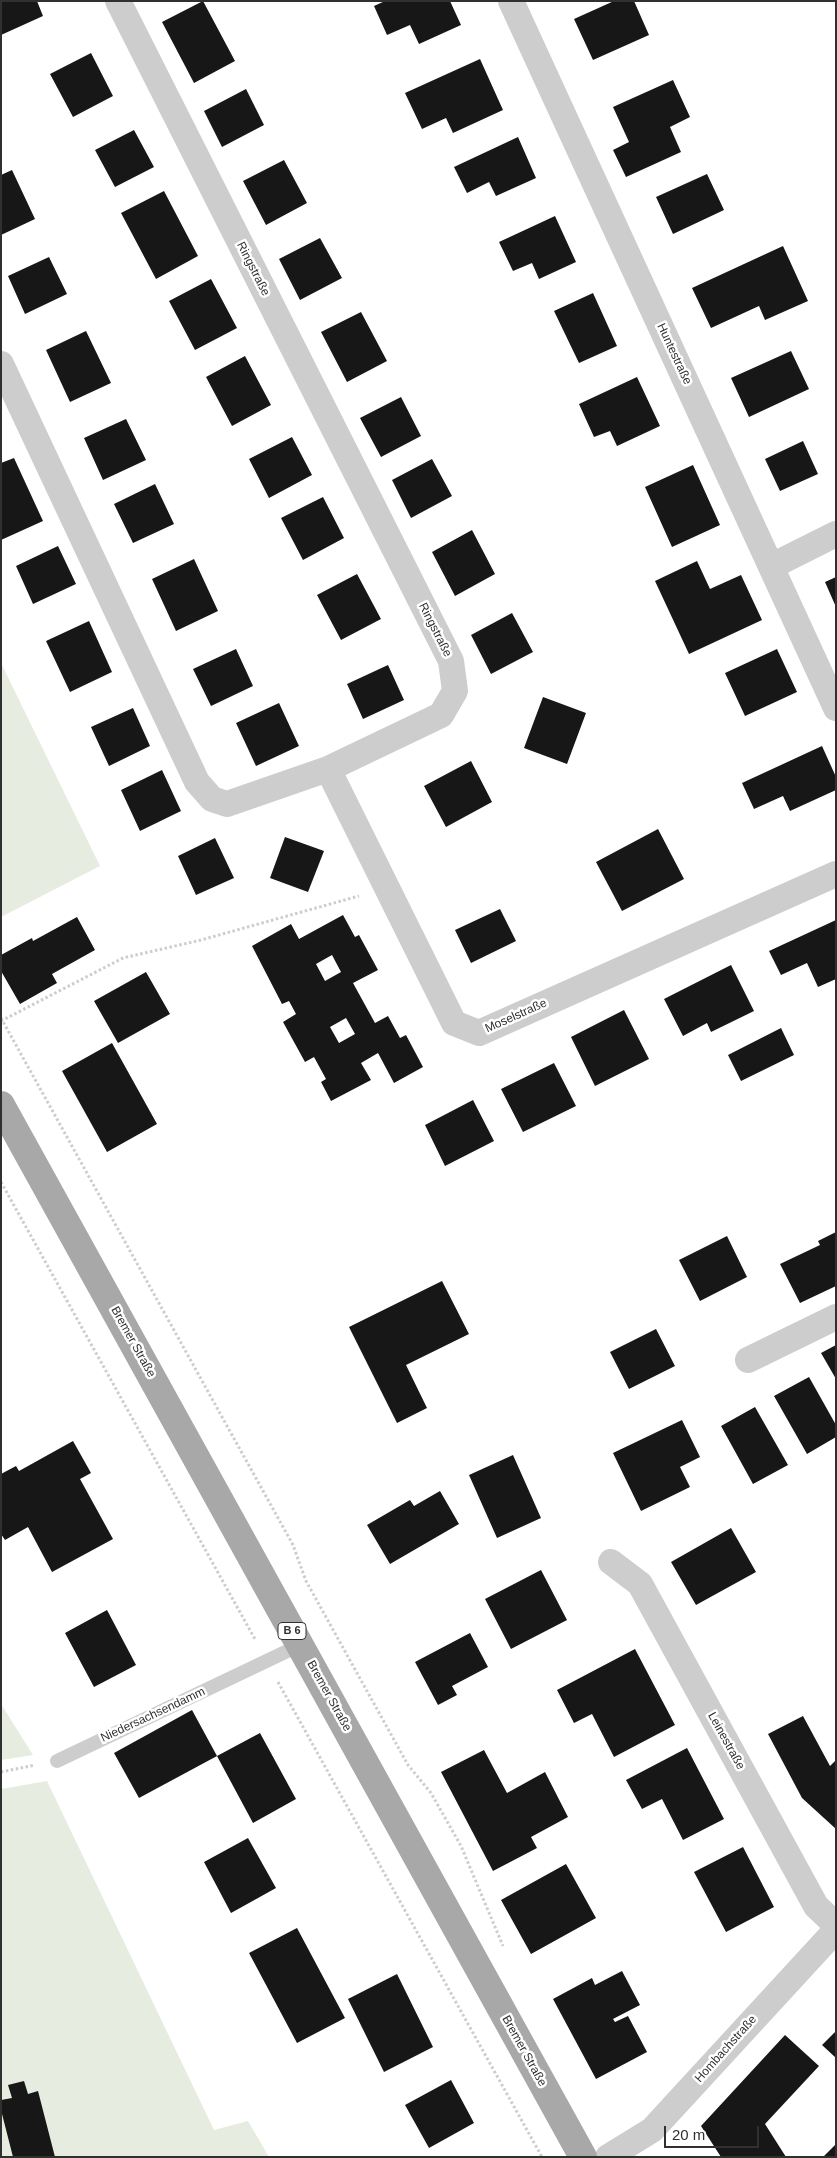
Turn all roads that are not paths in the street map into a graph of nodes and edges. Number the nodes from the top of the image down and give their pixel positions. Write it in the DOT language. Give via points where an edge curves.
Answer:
graph roads {
  1 [pos="118,1"];
  2 [pos="511,1"];
  3 [pos="1,364"];
  4 [pos="836,534"];
  5 [pos="772,566"];
  6 [pos="836,708"];
  7 [pos="328,769"];
  8 [pos="836,874"];
  9 [pos="1,1105"];
  10 [pos="836,1317"];
  11 [pos="748,1360"];
  12 [pos="611,1562"];
  13 [pos="300,1645"];
  14 [pos="57,1761"];
  15 [pos="836,1925"];
  16 [pos="836,1930"];
  17 [pos="583,2157"];
  18 [pos="608,2157"];
  1 -- 7 [label="street, Ringstraße" via="451,661 455,691 441,715"];
  2 -- 5 [label="street, Huntestraße"];
  3 -- 7 [label="street, Ringstraße" via="197,782 212,799 227,804"];
  4 -- 5 [label="street"];
  5 -- 6 [label="street, Huntestraße"];
  7 -- 8 [label="street, Moselstraße" via="454,1022 479,1033"];
  9 -- 13 [label="main road, Bremer Straße / B 6"];
  10 -- 11 [label="street"];
  12 -- 15 [label="street, Leinestraße" via="640,1584 816,1906"];
  13 -- 14 [label="lane, Niedersachsendamm"];
  13 -- 17 [label="main road, Bremer Straße / B 6"];
  16 -- 18 [label="street, Hombachstraße" via="652,2130"];
}
